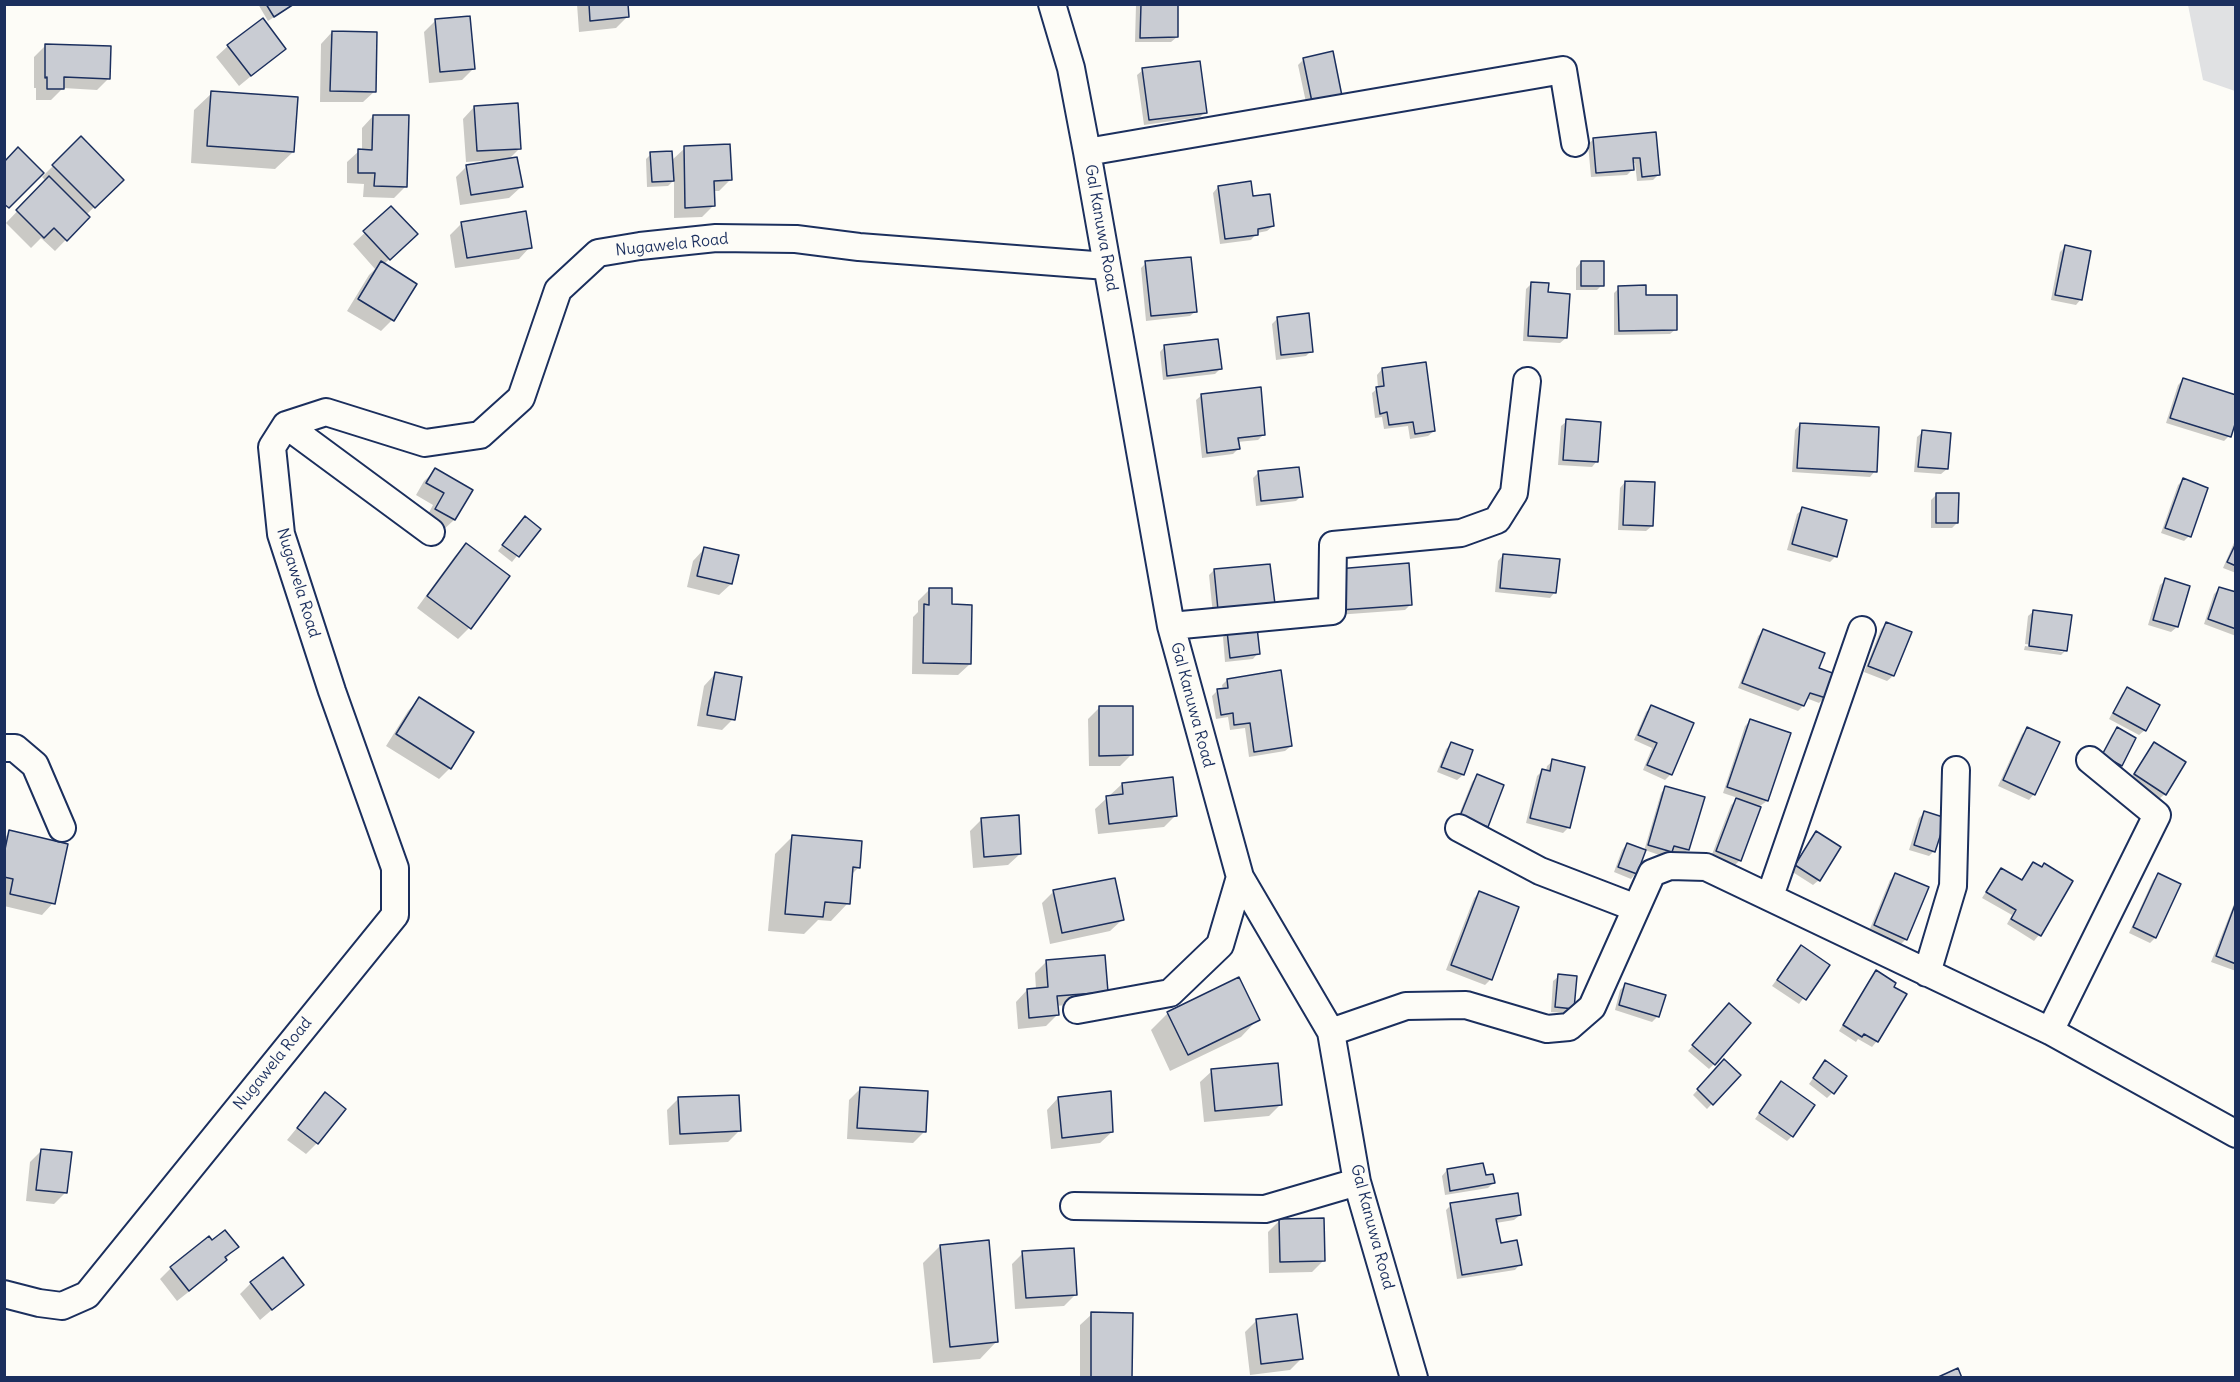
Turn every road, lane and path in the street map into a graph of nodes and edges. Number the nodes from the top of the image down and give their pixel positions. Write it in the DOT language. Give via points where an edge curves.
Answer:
graph roads {
  1 [pos="1052,4"];
  2 [pos="1575,143"];
  3 [pos="1087,152"];
  4 [pos="1107,266"];
  5 [pos="1527,381"];
  6 [pos="286,425"];
  7 [pos="430,532"];
  8 [pos="1171,626"];
  9 [pos="1862,630"];
  10 [pos="4,748"];
  11 [pos="2090,760"];
  12 [pos="1956,770"];
  13 [pos="62,828"];
  14 [pos="1459,828"];
  15 [pos="1240,878"];
  16 [pos="1770,896"];
  17 [pos="1636,908"];
  18 [pos="1928,973"];
  19 [pos="1077,1010"];
  20 [pos="2050,1031"];
  21 [pos="1331,1032"];
  22 [pos="2235,1135"];
  23 [pos="1357,1182"];
  24 [pos="1074,1206"];
  25 [pos="4,1294"];
  26 [pos="1414,1377"];
  1 -- 3 [label="street, Gal Kanuwa Road" via="1071,68"];
  2 -- 3 [label="street" via="1563,70"];
  3 -- 4 [label="street, Gal Kanuwa Road"];
  4 -- 6 [label="street, Nugawela Road" via="859,248 796,239 716,238 598,253 558,290 521,398 480,435 425,443 326,412"];
  4 -- 8 [label="street, Gal Kanuwa Road"];
  5 -- 8 [label="street" via="1514,494 1497,520 1461,533 1333,545 1332,611"];
  6 -- 7 [label="street"];
  6 -- 25 [label="street, Nugawela Road" via="272,447 281,534 395,868 395,915 87,1295 62,1306"];
  8 -- 15 [label="street, Gal Kanuwa Road"];
  9 -- 16 [label="street"];
  10 -- 13 [label="street" via="15,748 35,765"];
  11 -- 20 [label="street" via="2157,815"];
  12 -- 18 [label="street" via="1953,886"];
  14 -- 17 [label="street" via="1540,871"];
  15 -- 19 [label="street" via="1220,945 1170,993"];
  15 -- 21 [label="street, Gal Kanuwa Road"];
  16 -- 17 [label="street" via="1706,867 1670,866 1652,873"];
  16 -- 18 [label="street"];
  17 -- 21 [label="street" via="1592,1007 1569,1027 1547,1029 1466,1005 1418,1005"];
  18 -- 20 [label="street"];
  20 -- 22 [label="street"];
  21 -- 23 [label="street, Gal Kanuwa Road"];
  23 -- 24 [label="street" via="1265,1209"];
  23 -- 26 [label="street, Gal Kanuwa Road"];
}
